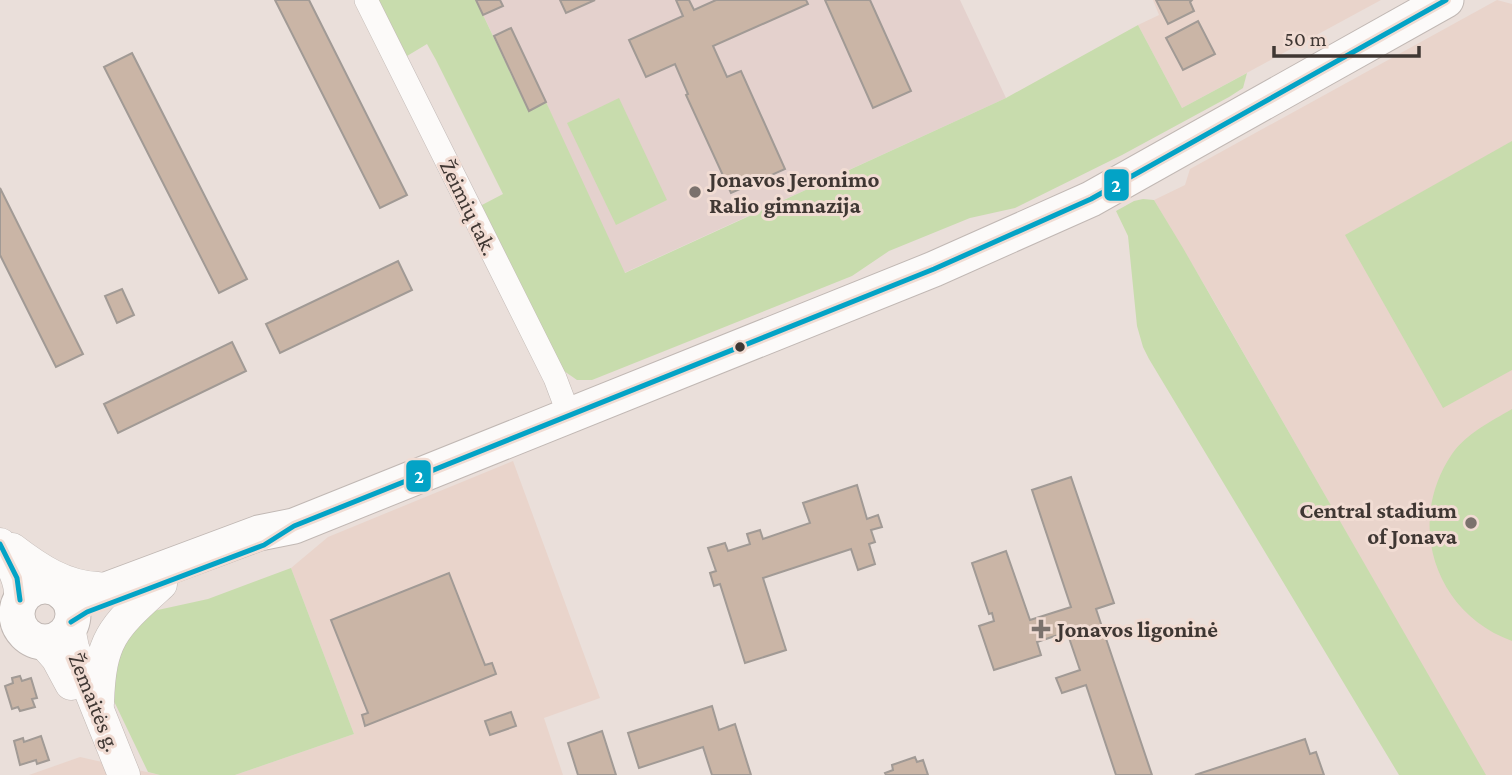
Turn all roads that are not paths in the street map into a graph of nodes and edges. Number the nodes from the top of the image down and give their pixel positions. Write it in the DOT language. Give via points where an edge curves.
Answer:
graph roads {
  1 [pos="366,0"];
  2 [pos="1446,0"];
  3 [pos="569,415"];
  4 [pos="294,526"];
  5 [pos="4,543"];
  6 [pos="161,584"];
  7 [pos="111,589"];
  8 [pos="33,616"];
  9 [pos="98,712"];
  10 [pos="113,775"];
  11 [pos="124,775"];
  1 -- 3 [label="street, Žeimių tak." via="555,378"];
  2 -- 3 [label="main road" via="1091,200 934,269"];
  3 -- 4 [label="main road"];
  4 -- 6 [label="main road" via="264,545"];
  4 -- 7 [label="main road" via="259,533"];
  5 -- 7 [label="main road" via="60,579 82,587"];
  5 -- 8 [label="main road" via="30,576"];
  6 -- 8 [label="main road" via="88,612"];
  6 -- 9 [label="main road" via="110,638 101,659"];
  7 -- 8 [label="main road"];
  8 -- 9 [label="main road, Žemaitės g." via="73,648"];
  8 -- 10 [label="main road, Žemaitės g." via="80,700"];
  9 -- 11 [label="main road, Žemaitės g."];
}
